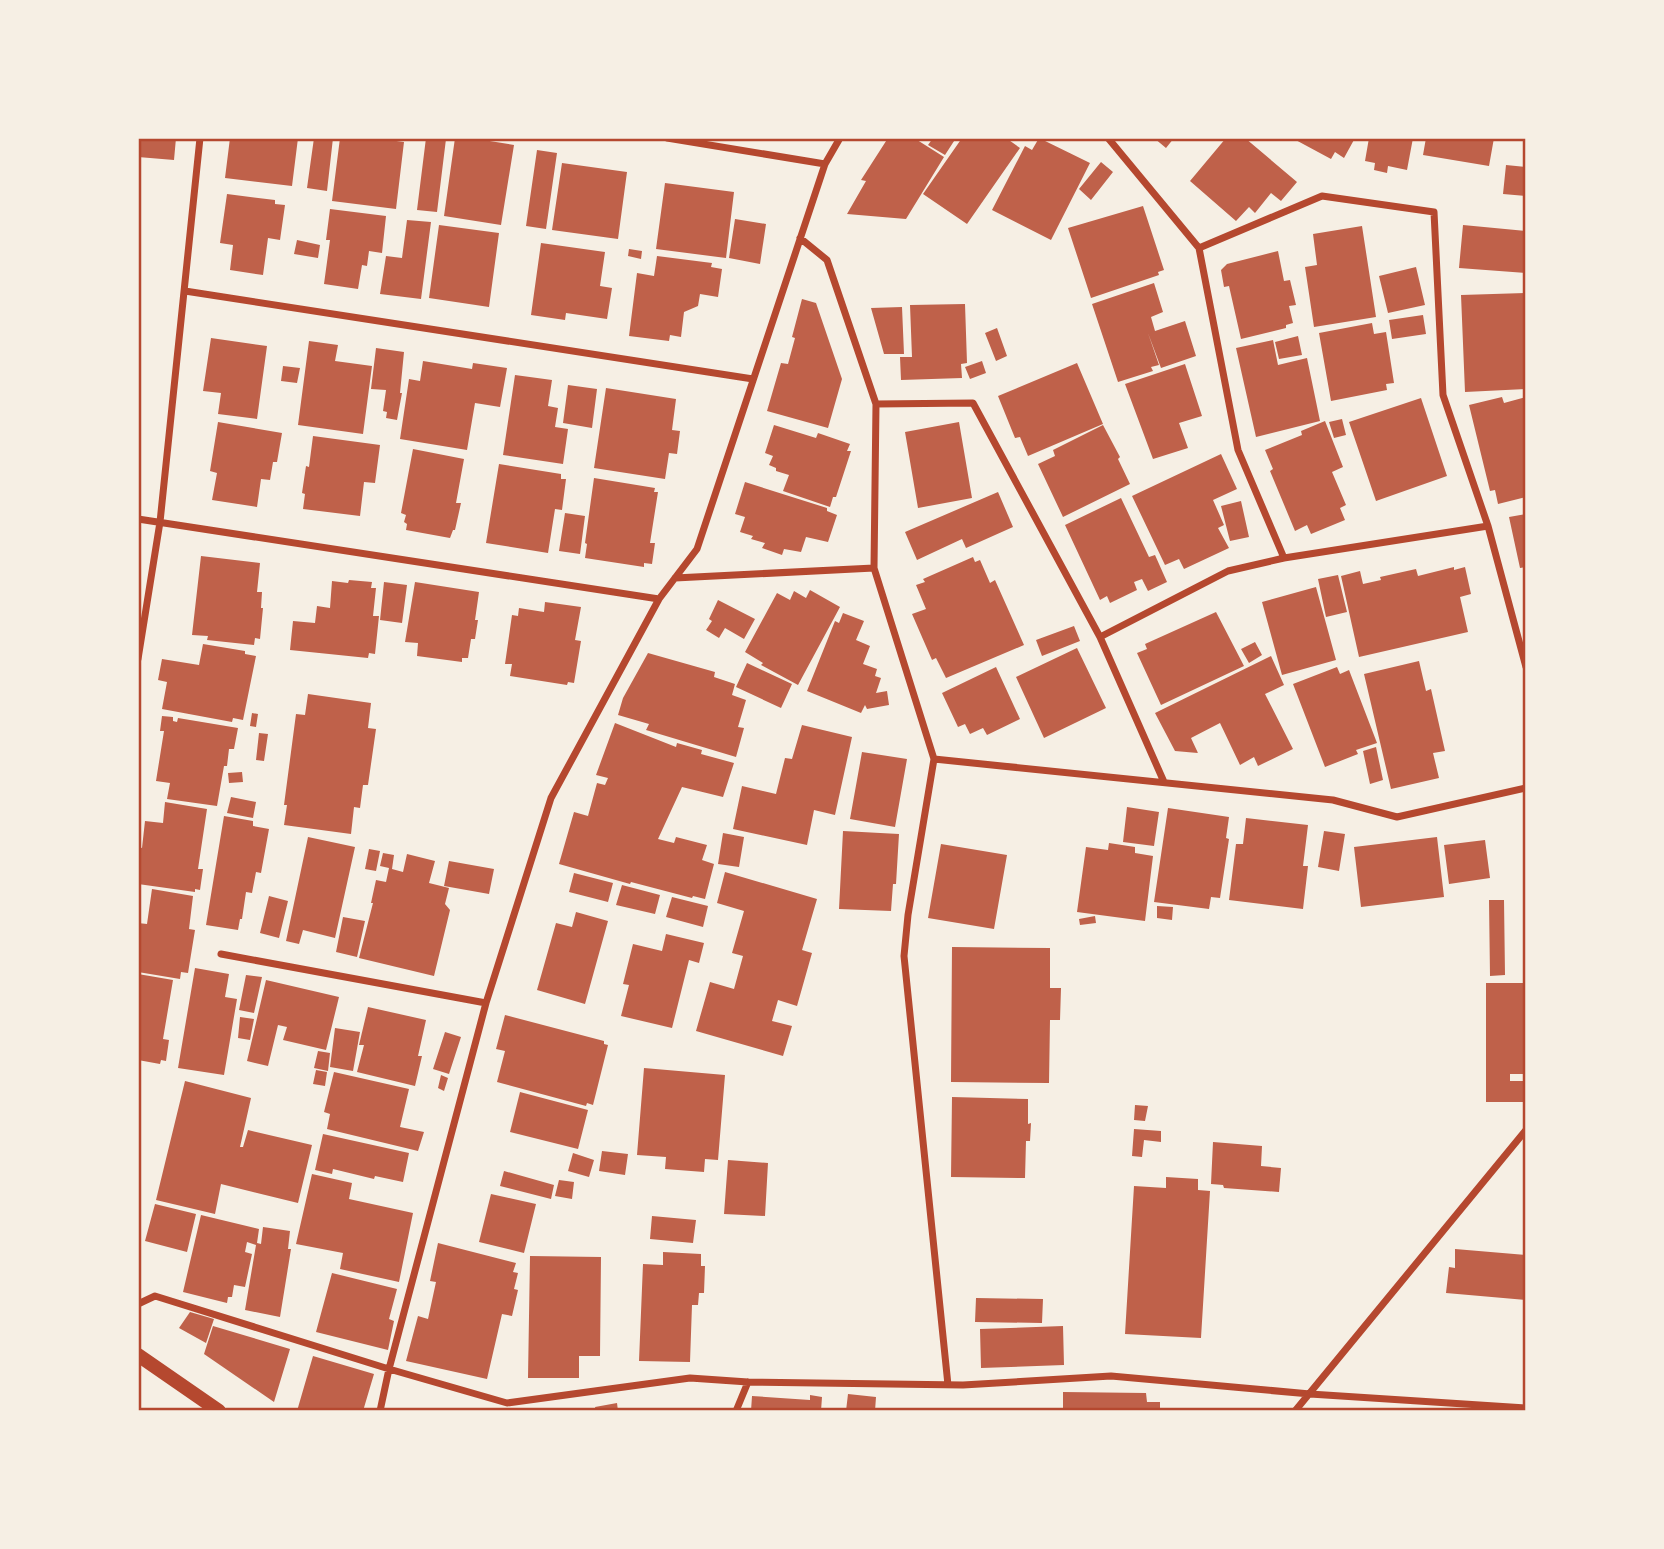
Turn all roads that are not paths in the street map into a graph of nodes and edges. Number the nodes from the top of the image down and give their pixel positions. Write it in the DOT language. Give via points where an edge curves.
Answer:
graph roads {
  1 [pos="200,138"];
  2 [pos="667,138"];
  3 [pos="840,138"];
  4 [pos="1108,138"];
  5 [pos="825,164"];
  6 [pos="800,239"];
  7 [pos="1199,248"];
  8 [pos="185,291"];
  9 [pos="753,379"];
  10 [pos="876,404"];
  11 [pos="138,519"];
  12 [pos="160,522"];
  13 [pos="1488,526"];
  14 [pos="1284,558"];
  15 [pos="874,568"];
  16 [pos="674,578"];
  17 [pos="659,599"];
  18 [pos="1100,637"];
  19 [pos="138,659"];
  20 [pos="1526,667"];
  21 [pos="934,759"];
  22 [pos="1164,782"];
  23 [pos="1526,788"];
  24 [pos="221,954"];
  25 [pos="486,1003"];
  26 [pos="1526,1130"];
  27 [pos="138,1304"];
  28 [pos="138,1355"];
  29 [pos="388,1369"];
  30 [pos="748,1382"];
  31 [pos="948,1385"];
  32 [pos="1310,1394"];
  33 [pos="1491,1408"];
  34 [pos="1526,1408"];
  35 [pos="219,1411"];
  36 [pos="380,1411"];
  37 [pos="736,1411"];
  38 [pos="1295,1411"];
  1 -- 8 [label="street"];
  2 -- 5 [label="street"];
  3 -- 5 [label="street"];
  4 -- 7 [label="street"];
  5 -- 6 [label="street"];
  6 -- 9 [label="street"];
  6 -- 10 [label="street" via="827,260"];
  7 -- 13 [label="street" via="1322,196 1434,212 1443,394"];
  7 -- 14 [label="street" via="1238,450"];
  8 -- 9 [label="street"];
  8 -- 12 [label="street"];
  9 -- 16 [label="street" via="697,549"];
  10 -- 15 [label="street"];
  10 -- 18 [label="street" via="973,403"];
  11 -- 12 [label="street"];
  12 -- 17 [label="street"];
  12 -- 19 [label="street"];
  13 -- 14 [label="street"];
  13 -- 20 [label="street"];
  14 -- 18 [label="street" via="1228,571"];
  15 -- 16 [label="street"];
  15 -- 21 [label="street"];
  16 -- 17 [label="street"];
  17 -- 25 [label="street" via="551,798"];
  18 -- 22 [label="street"];
  21 -- 22 [label="street"];
  21 -- 31 [label="street" via="904,956"];
  22 -- 23 [label="street" via="1333,800 1397,817"];
  24 -- 25 [label="street"];
  25 -- 29 [label="street"];
  26 -- 32 [label="street"];
  27 -- 29 [label="street" via="155,1296"];
  28 -- 35 [label="main road"];
  29 -- 30 [label="street" via="507,1403 690,1378"];
  29 -- 36 [label="street"];
  30 -- 31 [label="street"];
  30 -- 37 [label="street"];
  31 -- 32 [label="street" via="1111,1376"];
  32 -- 33 [label="street"];
  32 -- 38 [label="street"];
  33 -- 34 [label="street"];
}
